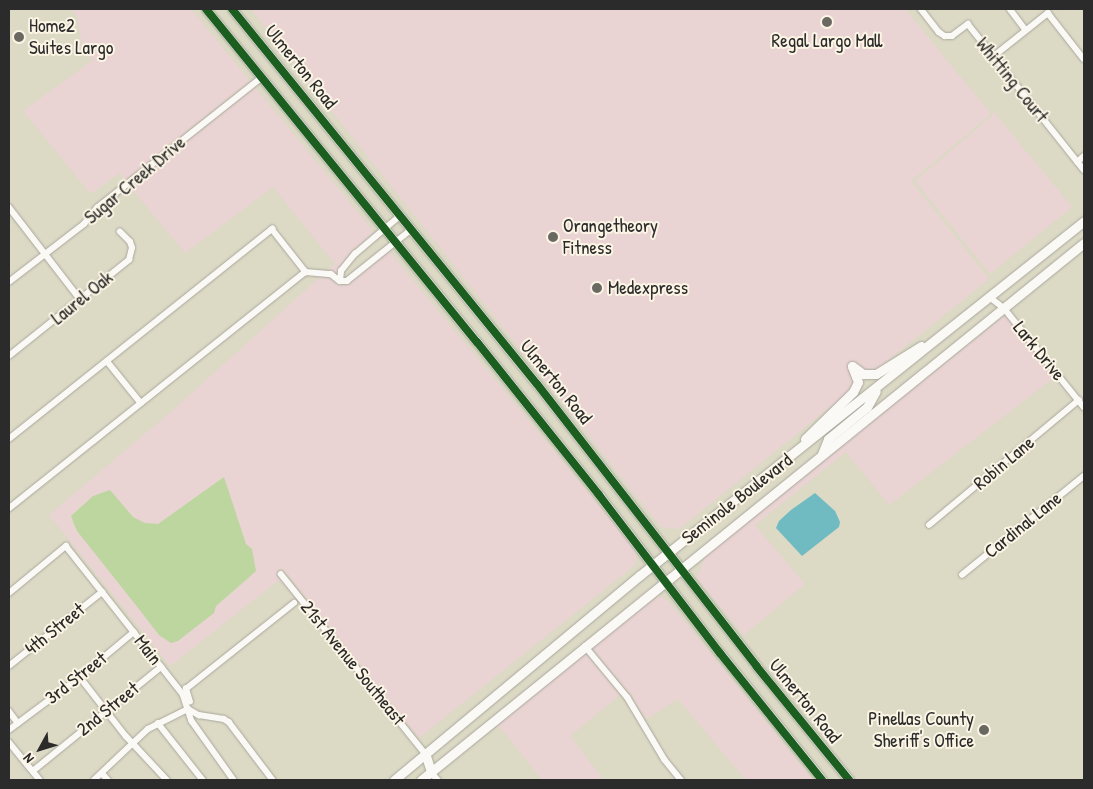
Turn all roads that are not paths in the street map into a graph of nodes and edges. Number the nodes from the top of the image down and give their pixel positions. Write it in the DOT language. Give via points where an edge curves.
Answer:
graph roads {
  1 [pos="206,9"];
  2 [pos="232,9"];
  3 [pos="921,9"];
  4 [pos="1010,9"];
  5 [pos="1026,30"];
  6 [pos="994,56"];
  7 [pos="1084,59"];
  8 [pos="262,76"];
  9 [pos="1084,156"];
  10 [pos="1077,162"];
  11 [pos="1084,170"];
  12 [pos="9,207"];
  13 [pos="401,215"];
  14 [pos="1084,222"];
  15 [pos="385,227"];
  16 [pos="412,229"];
  17 [pos="120,232"];
  18 [pos="396,240"];
  19 [pos="1084,243"];
  20 [pos="44,254"];
  21 [pos="306,272"];
  22 [pos="340,281"];
  23 [pos="9,282"];
  24 [pos="991,298"];
  25 [pos="80,299"];
  26 [pos="1004,308"];
  27 [pos="955,326"];
  28 [pos="9,356"];
  29 [pos="107,361"];
  30 [pos="878,387"];
  31 [pos="1079,400"];
  32 [pos="141,403"];
  33 [pos="1084,407"];
  34 [pos="9,440"];
  35 [pos="820,457"];
  36 [pos="779,466"];
  37 [pos="1084,476"];
  38 [pos="9,509"];
  39 [pos="928,525"];
  40 [pos="668,553"];
  41 [pos="652,565"];
  42 [pos="680,569"];
  43 [pos="281,574"];
  44 [pos="962,575"];
  45 [pos="664,582"];
  46 [pos="102,592"];
  47 [pos="9,593"];
  48 [pos="294,604"];
  49 [pos="134,632"];
  50 [pos="585,646"];
  51 [pos="9,666"];
  52 [pos="161,666"];
  53 [pos="80,677"];
  54 [pos="188,709"];
  55 [pos="106,711"];
  56 [pos="9,712"];
  57 [pos="158,723"];
  58 [pos="18,724"];
  59 [pos="9,730"];
  60 [pos="9,742"];
  61 [pos="134,744"];
  62 [pos="425,753"];
  63 [pos="33,771"];
  64 [pos="431,772"];
  65 [pos="102,773"];
  66 [pos="166,779"];
  67 [pos="822,779"];
  68 [pos="40,780"];
  69 [pos="94,780"];
  70 [pos="108,780"];
  71 [pos="203,780"];
  72 [pos="234,780"];
  73 [pos="273,780"];
  74 [pos="394,780"];
  75 [pos="421,780"];
  76 [pos="438,780"];
  77 [pos="681,780"];
  78 [pos="849,780"];
  1 -- 8 [label="main road, Ulmerton Road"];
  2 -- 13 [label="main road, Ulmerton Road"];
  3 -- 6 [label="street, Whitting Court" via="945,36 952,36 968,24"];
  4 -- 5 [label="street"];
  5 -- 6 [label="street"];
  5 -- 7 [label="street" via="1048,13"];
  6 -- 10 [label="street, Whitting Court"];
  8 -- 15 [label="main road, Ulmerton Road"];
  8 -- 20 [label="street, Sugar Creek Drive" via="96,208 84,224"];
  9 -- 10 [label="street"];
  10 -- 11 [label="street, Whitting Court"];
  12 -- 20 [label="street"];
  13 -- 15 [label="street"];
  13 -- 16 [label="main road, Ulmerton Road"];
  14 -- 24 [label="main road, Seminole Boulevard"];
  15 -- 18 [label="main road, Ulmerton Road"];
  15 -- 22 [label="street" via="355,254 341,271"];
  16 -- 18 [label="street"];
  16 -- 40 [label="main road, Ulmerton Road"];
  17 -- 25 [label="street, Laurel Oak" via="132,248 129,260"];
  18 -- 22 [label="street" via="347,281"];
  18 -- 41 [label="main road, Ulmerton Road"];
  19 -- 26 [label="main road, Seminole Boulevard"];
  20 -- 23 [label="street, Sugar Creek Drive"];
  20 -- 25 [label="street"];
  21 -- 22 [label="street" via="331,274"];
  21 -- 29 [label="street" via="272,229"];
  21 -- 32 [label="street"];
  24 -- 26 [label="street, Lark Drive"];
  24 -- 27 [label="main road, Seminole Boulevard"];
  25 -- 28 [label="street, Laurel Oak"];
  26 -- 31 [label="street, Lark Drive"];
  26 -- 35 [label="main road, Seminole Boulevard"];
  27 -- 30 [label="main road, Seminole Boulevard"];
  27 -- 36 [label="main road" via="876,374 863,374 852,366 858,382 853,392"];
  29 -- 32 [label="street"];
  29 -- 34 [label="street"];
  30 -- 35 [label="main road" via="867,406 828,439"];
  30 -- 36 [label="main road, Seminole Boulevard"];
  31 -- 33 [label="street, Lark Drive"];
  31 -- 39 [label="street, Robin Lane"];
  32 -- 38 [label="street"];
  35 -- 42 [label="main road, Seminole Boulevard"];
  36 -- 40 [label="main road, Seminole Boulevard"];
  37 -- 44 [label="street, Cardinal Lane"];
  40 -- 41 [label="main road, Seminole Boulevard"];
  40 -- 42 [label="main road, Ulmerton Road"];
  41 -- 45 [label="main road, Ulmerton Road"];
  41 -- 62 [label="main road, Seminole Boulevard"];
  42 -- 45 [label="main road, Seminole Boulevard"];
  42 -- 78 [label="main road, Ulmerton Road"];
  43 -- 62 [label="street, 21st Avenue Southeast"];
  45 -- 50 [label="main road, Seminole Boulevard"];
  45 -- 67 [label="main road, Ulmerton Road"];
  46 -- 47 [label="street, Main" via="66,546"];
  46 -- 49 [label="street, Main"];
  46 -- 51 [label="street, 4th Street"];
  48 -- 54 [label="street" via="186,689 191,705"];
  49 -- 52 [label="street, Main"];
  49 -- 53 [label="street, 3rd Street"];
  50 -- 64 [label="main road, Seminole Boulevard"];
  50 -- 77 [label="street" via="628,698 665,760"];
  52 -- 54 [label="street, Main" via="183,694"];
  52 -- 55 [label="street, 2nd Street"];
  53 -- 55 [label="street"];
  53 -- 58 [label="street, 3rd Street"];
  54 -- 57 [label="street"];
  54 -- 72 [label="street, Main" via="192,721"];
  54 -- 73 [label="street" via="199,715 224,719"];
  55 -- 61 [label="street"];
  55 -- 63 [label="street, 2nd Street"];
  56 -- 58 [label="street"];
  57 -- 61 [label="street"];
  57 -- 71 [label="street"];
  58 -- 59 [label="street, 3rd Street"];
  60 -- 63 [label="street"];
  61 -- 65 [label="street"];
  61 -- 66 [label="street"];
  62 -- 64 [label="main road"];
  62 -- 74 [label="main road, Seminole Boulevard"];
  63 -- 68 [label="street"];
  64 -- 75 [label="main road, Seminole Boulevard"];
  64 -- 76 [label="street"];
  65 -- 69 [label="street"];
  65 -- 70 [label="street"];
}
